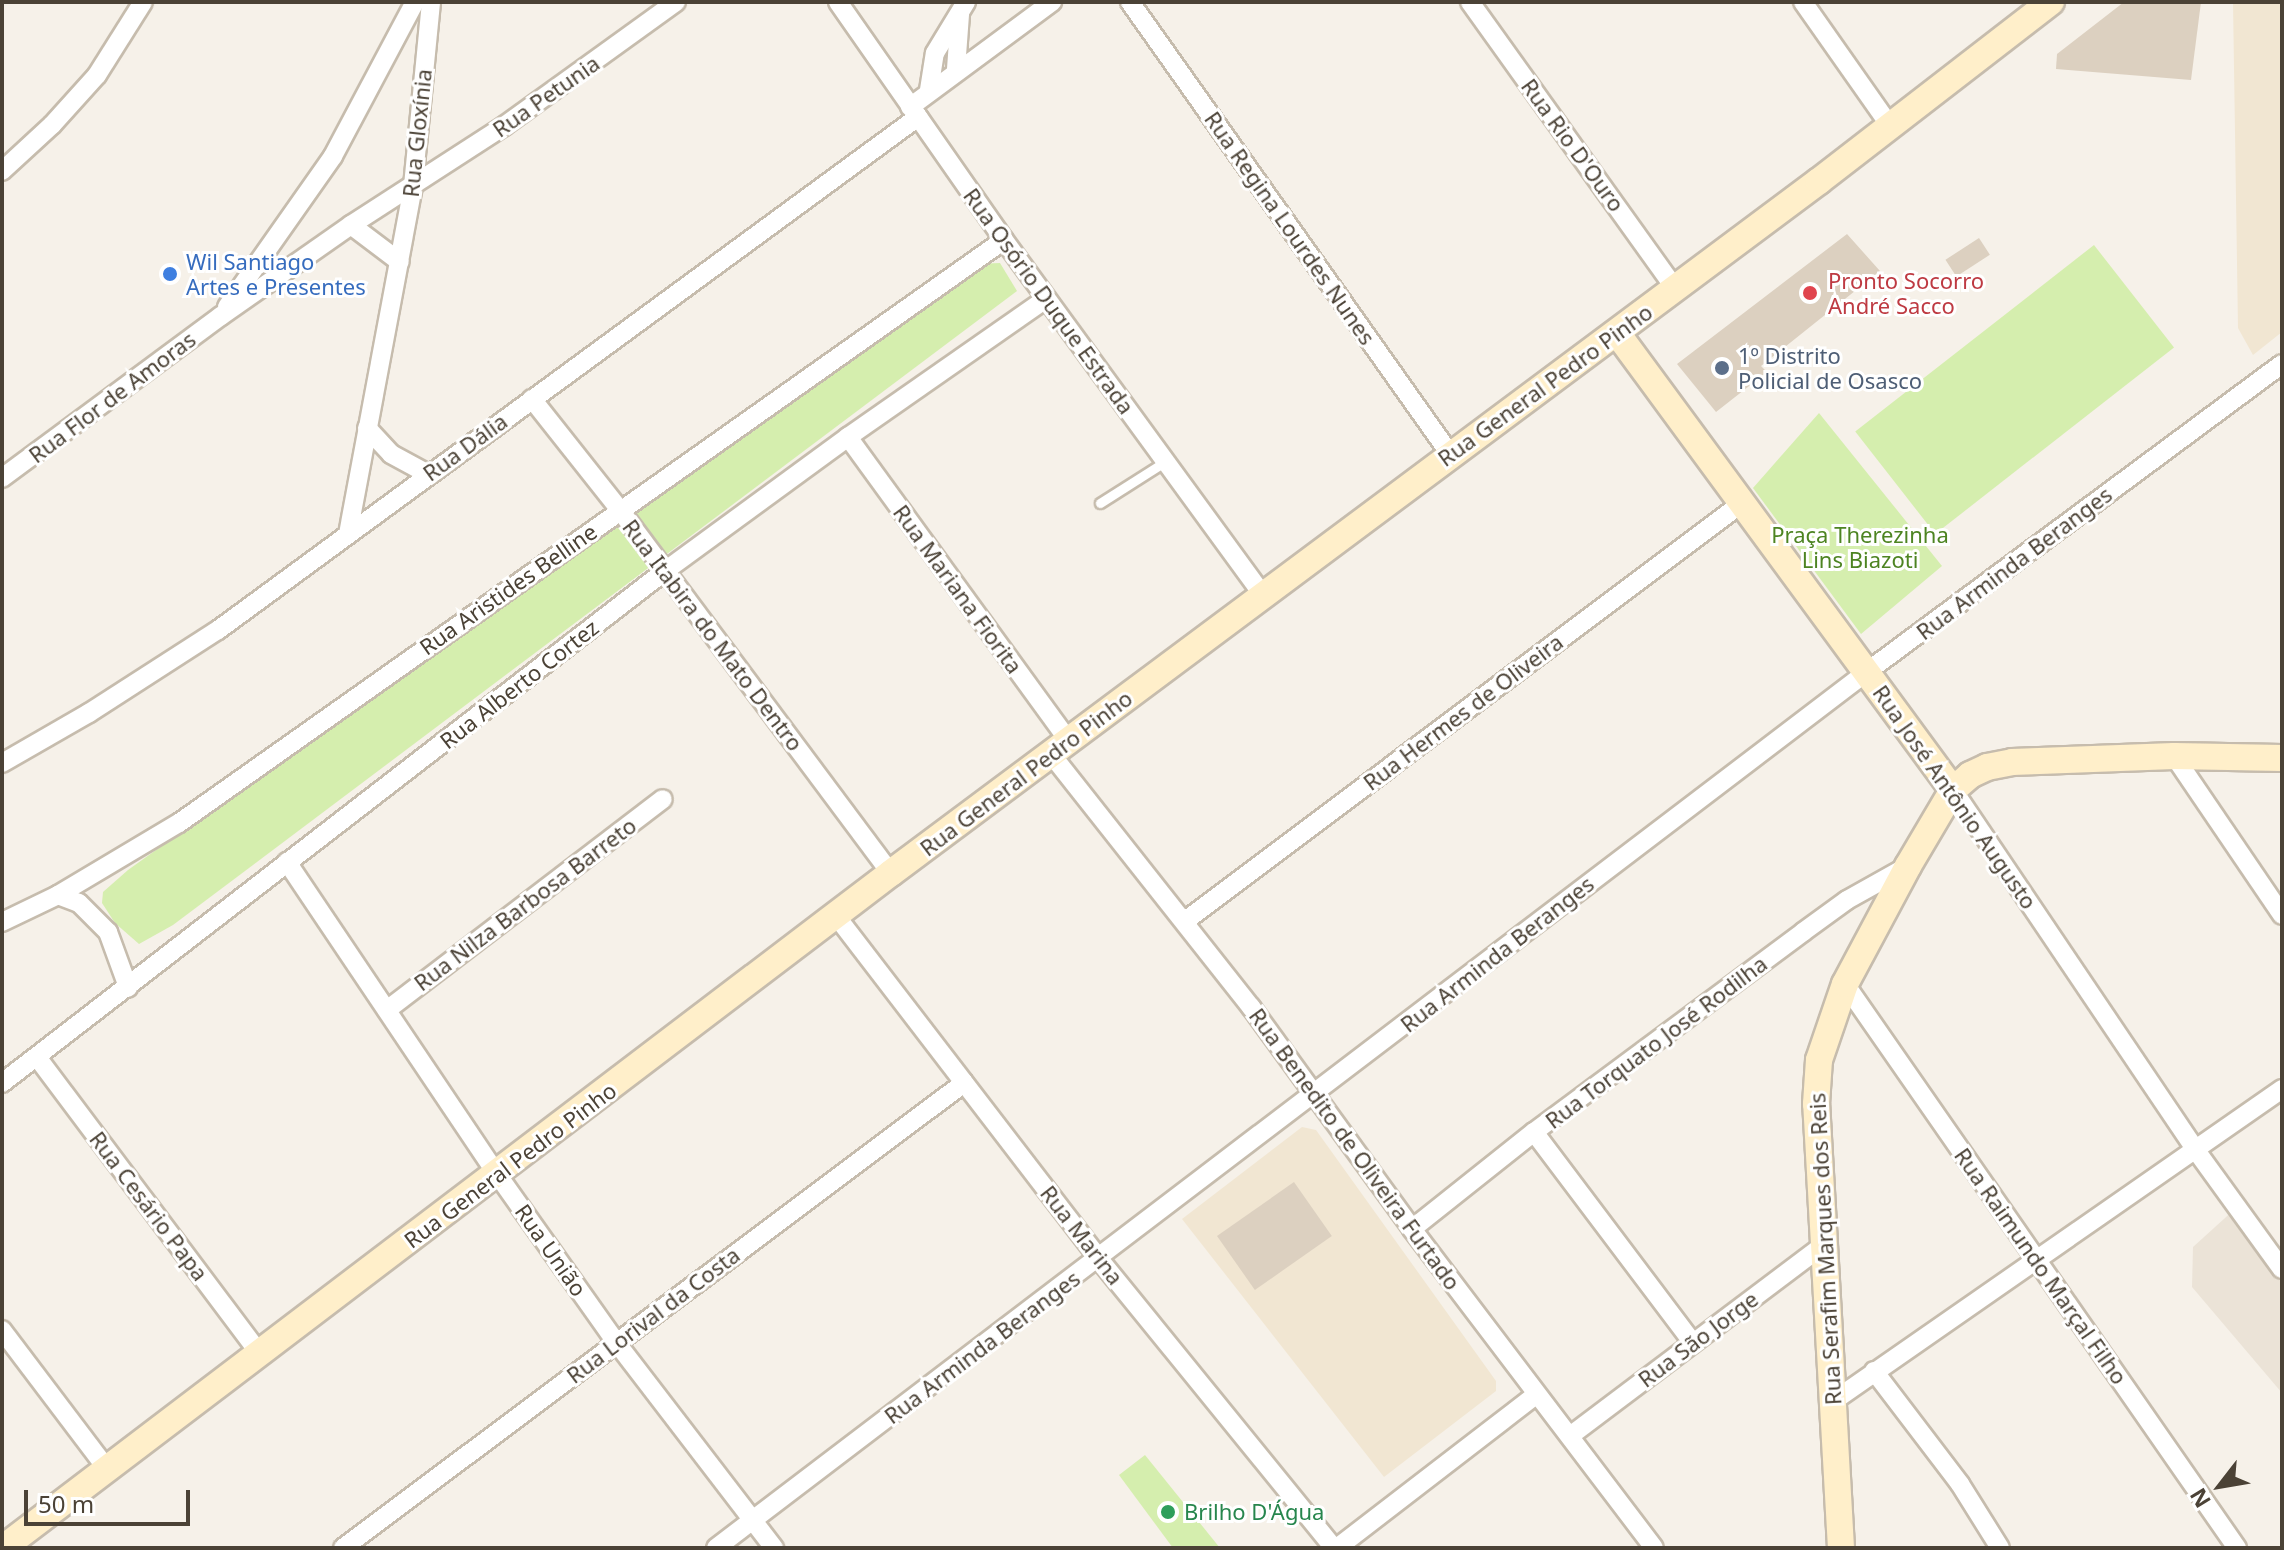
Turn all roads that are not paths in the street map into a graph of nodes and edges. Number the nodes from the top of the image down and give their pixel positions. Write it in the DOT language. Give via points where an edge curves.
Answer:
graph roads {
  1 [pos="143,2"];
  2 [pos="415,2"];
  3 [pos="431,2"];
  4 [pos="676,2"];
  5 [pos="838,2"];
  6 [pos="1052,2"];
  7 [pos="1130,2"];
  8 [pos="1470,2"];
  9 [pos="1803,2"];
  10 [pos="2051,2"];
  11 [pos="963,8"];
  12 [pos="956,69"];
  13 [pos="929,90"];
  14 [pos="914,112"];
  15 [pos="1890,126"];
  16 [pos="2,171"];
  17 [pos="413,186"];
  18 [pos="351,225"];
  19 [pos="1004,240"];
  20 [pos="400,262"];
  21 [pos="1675,288"];
  22 [pos="1046,299"];
  23 [pos="221,316"];
  24 [pos="1617,333"];
  25 [pos="2282,364"];
  26 [pos="532,399"];
  27 [pos="367,428"];
  28 [pos="848,437"];
  29 [pos="1450,454"];
  30 [pos="1166,461"];
  31 [pos="428,474"];
  32 [pos="2,478"];
  33 [pos="1100,503"];
  34 [pos="1742,503"];
  35 [pos="620,510"];
  36 [pos="348,534"];
  37 [pos="665,571"];
  38 [pos="1264,597"];
  39 [pos="1868,671"];
  40 [pos="1060,747"];
  41 [pos="2174,756"];
  42 [pos="2282,758"];
  43 [pos="2,763"];
  44 [pos="1953,790"];
  45 [pos="663,799"];
  46 [pos="287,862"];
  47 [pos="1908,866"];
  48 [pos="891,873"];
  49 [pos="58,895"];
  50 [pos="2282,915"];
  51 [pos="837,917"];
  52 [pos="1185,921"];
  53 [pos="2,922"];
  54 [pos="1845,984"];
  55 [pos="128,987"];
  56 [pos="387,1010"];
  57 [pos="37,1057"];
  58 [pos="2,1083"];
  59 [pos="964,1083"];
  60 [pos="2282,1089"];
  61 [pos="1316,1094"];
  62 [pos="1534,1132"];
  63 [pos="2195,1149"];
  64 [pos="497,1174"];
  65 [pos="1412,1229"];
  66 [pos="1826,1243"];
  67 [pos="1099,1259"];
  68 [pos="2037,1261"];
  69 [pos="2282,1269"];
  70 [pos="2,1330"];
  71 [pos="616,1342"];
  72 [pos="1693,1343"];
  73 [pos="261,1355"];
  74 [pos="1874,1371"];
  75 [pos="1536,1395"];
  76 [pos="1832,1402"];
  77 [pos="1570,1436"];
  78 [pos="107,1469"];
  79 [pos="752,1520"];
  80 [pos="3,1548"];
  81 [pos="343,1548"];
  82 [pos="716,1548"];
  83 [pos="774,1548"];
  84 [pos="1336,1548"];
  85 [pos="1654,1548"];
  86 [pos="1841,1548"];
  87 [pos="2000,1548"];
  88 [pos="2237,1548"];
  1 -- 16 [label="street" via="97,75"];
  2 -- 23 [label="street, Rua Flor de Amoras" via="333,156"];
  3 -- 17 [label="street, Rua Gloxínia"];
  4 -- 17 [label="street, Rua Petunia"];
  5 -- 14 [label="street, Rua Osório Duque Estrada"];
  6 -- 12 [label="street, Rua Dália"];
  7 -- 29 [label="street, Rua Regina Lourdes Nunes"];
  8 -- 21 [label="street, Rua Rio D'Ouro"];
  9 -- 15 [label="street"];
  10 -- 15 [label="street, Rua General Pedro Pinho"];
  11 -- 12 [label="street"];
  11 -- 13 [label="street" via="935,53"];
  12 -- 13 [label="street, Rua Dália"];
  13 -- 14 [label="street, Rua Dália"];
  14 -- 19 [label="street, Rua Osório Duque Estrada"];
  14 -- 26 [label="street, Rua Dália"];
  15 -- 21 [label="street, Rua General Pedro Pinho"];
  17 -- 18 [label="street, Rua Flor de Amoras"];
  17 -- 20 [label="street, Rua Gloxínia"];
  18 -- 20 [label="street"];
  18 -- 23 [label="street, Rua Flor de Amoras"];
  19 -- 22 [label="street, Rua Osório Duque Estrada"];
  19 -- 35 [label="street, Rua Aristides Belline"];
  20 -- 27 [label="street, Rua Gloxínia"];
  21 -- 24 [label="street, Rua General Pedro Pinho"];
  22 -- 28 [label="street, Rua Alberto Cortez"];
  22 -- 30 [label="street, Rua Osório Duque Estrada"];
  23 -- 32 [label="street, Rua Flor de Amoras"];
  24 -- 29 [label="street, Rua General Pedro Pinho"];
  24 -- 34 [label="street, Rua José Antônio Augusto"];
  25 -- 39 [label="street, Rua Arminda Beranges"];
  26 -- 31 [label="street, Rua Dália"];
  26 -- 35 [label="street, Rua Itabira do Mato Dentro"];
  27 -- 31 [label="street" via="391,454"];
  27 -- 36 [label="street, Rua Gloxínia"];
  28 -- 37 [label="street, Rua Alberto Cortez"];
  28 -- 40 [label="street, Rua Mariana Fiorita"];
  29 -- 38 [label="street, Rua General Pedro Pinho"];
  30 -- 33 [label="lane"];
  30 -- 38 [label="street, Rua Osório Duque Estrada"];
  31 -- 36 [label="street, Rua Dália"];
  34 -- 39 [label="street, Rua José Antônio Augusto"];
  34 -- 52 [label="street, Rua Hermes de Oliveira"];
  35 -- 37 [label="street, Rua Itabira do Mato Dentro"];
  35 -- 49 [label="street, Rua Aristides Belline" via="179,823"];
  36 -- 43 [label="street, Rua Dália" via="218,630"];
  37 -- 46 [label="street, Rua Alberto Cortez"];
  37 -- 48 [label="street, Rua Itabira do Mato Dentro"];
  38 -- 40 [label="street, Rua General Pedro Pinho"];
  39 -- 44 [label="street, Rua José Antônio Augusto"];
  39 -- 61 [label="street, Rua Arminda Beranges"];
  40 -- 48 [label="street, Rua General Pedro Pinho"];
  40 -- 52 [label="street, Rua Benedito de Oliveira Furtado"];
  41 -- 42 [label="street"];
  41 -- 44 [label="street" via="2012,762 1970,775"];
  41 -- 50 [label="street"];
  44 -- 47 [label="street, Rua Serafim Marques dos Reis"];
  44 -- 63 [label="street, Rua José Antônio Augusto"];
  45 -- 56 [label="street, Rua Nilza Barbosa Barreto"];
  46 -- 55 [label="street, Rua Alberto Cortez"];
  46 -- 56 [label="street, Rua União"];
  47 -- 54 [label="street, Rua Serafim Marques dos Reis"];
  47 -- 62 [label="street, Rua Torquato José Rodilha" via="1847,900"];
  48 -- 51 [label="street, Rua General Pedro Pinho"];
  49 -- 53 [label="street, Rua Aristides Belline"];
  49 -- 55 [label="street" via="79,903 108,932"];
  51 -- 59 [label="street, Rua Marina"];
  51 -- 64 [label="street, Rua General Pedro Pinho"];
  52 -- 61 [label="street, Rua Benedito de Oliveira Furtado"];
  54 -- 66 [label="street, Rua Serafim Marques dos Reis" via="1822,1042 1818,1074"];
  54 -- 68 [label="street, Rua Raimundo Marçal Filho"];
  55 -- 57 [label="street, Rua Alberto Cortez"];
  56 -- 64 [label="street, Rua União"];
  57 -- 58 [label="street, Rua Alberto Cortez"];
  57 -- 73 [label="street, Rua Cesário Papa"];
  59 -- 67 [label="street, Rua Marina"];
  59 -- 71 [label="street, Rua Lorival da Costa"];
  60 -- 63 [label="street"];
  61 -- 65 [label="street, Rua Benedito de Oliveira Furtado"];
  61 -- 67 [label="street, Rua Arminda Beranges"];
  62 -- 65 [label="street, Rua Torquato José Rodilha"];
  62 -- 72 [label="street"];
  63 -- 68 [label="street"];
  63 -- 69 [label="street, Rua José Antônio Augusto"];
  64 -- 71 [label="street, Rua União"];
  64 -- 73 [label="street, Rua General Pedro Pinho"];
  65 -- 75 [label="street, Rua Benedito de Oliveira Furtado"];
  66 -- 72 [label="street, Rua São Jorge"];
  66 -- 76 [label="street, Rua Serafim Marques dos Reis"];
  67 -- 79 [label="street, Rua Arminda Beranges"];
  67 -- 84 [label="street, Rua Marina"];
  68 -- 74 [label="street"];
  68 -- 88 [label="street, Rua Raimundo Marçal Filho"];
  70 -- 78 [label="street"];
  71 -- 79 [label="street, Rua União"];
  71 -- 81 [label="street, Rua Lorival da Costa"];
  72 -- 77 [label="street, Rua São Jorge"];
  73 -- 78 [label="street, Rua General Pedro Pinho"];
  74 -- 76 [label="street"];
  74 -- 87 [label="street" via="1960,1484"];
  75 -- 77 [label="street, Rua Benedito de Oliveira Furtado"];
  75 -- 84 [label="street"];
  76 -- 86 [label="street, Rua Serafim Marques dos Reis"];
  77 -- 85 [label="street, Rua Benedito de Oliveira Furtado"];
  78 -- 80 [label="street, Rua General Pedro Pinho"];
  79 -- 82 [label="street, Rua Arminda Beranges"];
  79 -- 83 [label="street, Rua União"];
}
